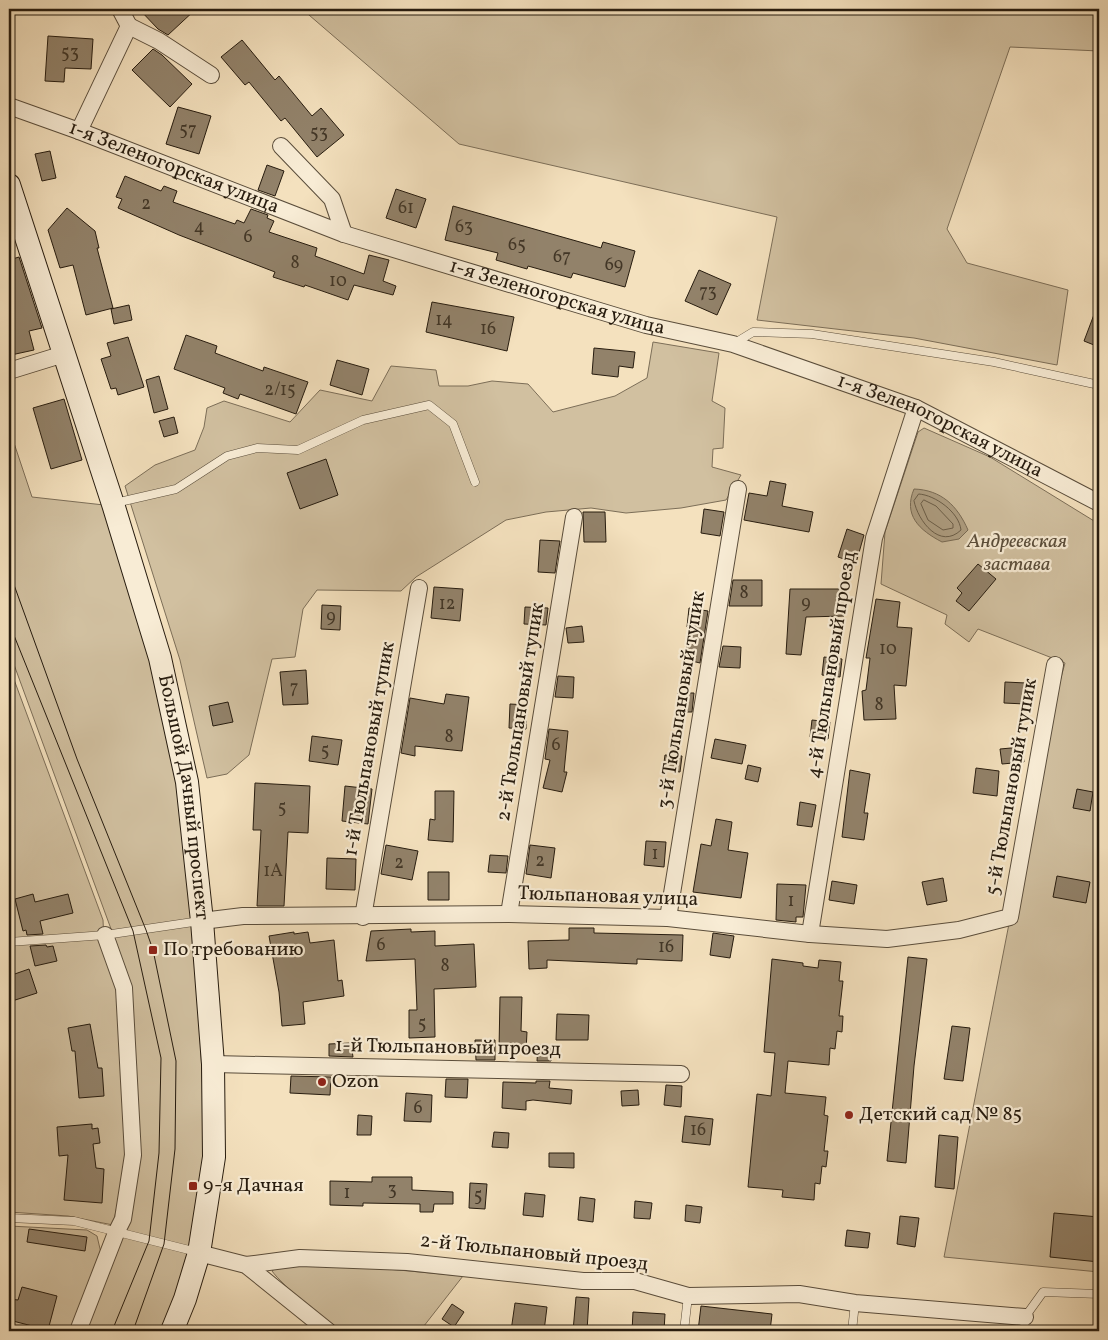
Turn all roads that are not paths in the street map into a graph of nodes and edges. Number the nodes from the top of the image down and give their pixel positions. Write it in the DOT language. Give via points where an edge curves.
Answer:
graph roads {
  1 [pos="120,9"];
  2 [pos="128,26"];
  3 [pos="211,76"];
  4 [pos="9,106"];
  5 [pos="79,131"];
  6 [pos="281,146"];
  7 [pos="9,185"];
  8 [pos="344,234"];
  9 [pos="733,344"];
  10 [pos="64,354"];
  11 [pos="9,371"];
  12 [pos="1099,385"];
  13 [pos="916,408"];
  14 [pos="475,482"];
  15 [pos="738,489"];
  16 [pos="1099,503"];
  17 [pos="113,504"];
  18 [pos="574,517"];
  19 [pos="419,588"];
  20 [pos="1055,665"];
  21 [pos="509,914"];
  22 [pos="363,917"];
  23 [pos="1010,917"];
  24 [pos="668,918"];
  25 [pos="202,920"];
  26 [pos="810,934"];
  27 [pos="105,935"];
  28 [pos="9,942"];
  29 [pos="213,1064"];
  30 [pos="681,1074"];
  31 [pos="9,1218"];
  32 [pos="116,1233"];
  33 [pos="199,1253"];
  34 [pos="246,1265"];
  35 [pos="1099,1294"];
  36 [pos="688,1296"];
  37 [pos="855,1303"];
  38 [pos="1025,1324"];
  39 [pos="78,1331"];
  40 [pos="172,1331"];
  41 [pos="328,1331"];
  42 [pos="684,1331"];
  43 [pos="852,1331"];
  1 -- 2 [label="street"];
  2 -- 3 [label="street" via="159,41"];
  2 -- 5 [label="street"];
  4 -- 5 [label="street, 1-я Зеленогорская улица"];
  5 -- 8 [label="street, 1-я Зеленогорская улица"];
  6 -- 8 [label="street" via="332,199"];
  7 -- 10 [label="main road"];
  8 -- 9 [label="street, 1-я Зеленогорская улица" via="646,325"];
  9 -- 12 [label="lane" via="753,332 812,334 994,362"];
  9 -- 13 [label="street, 1-я Зеленогорская улица"];
  10 -- 11 [label="street"];
  10 -- 17 [label="main road"];
  13 -- 16 [label="street, 1-я Зеленогорская улица"];
  13 -- 26 [label="street, 4-й Тюльпановый проезд" via="874,538"];
  14 -- 17 [label="lane" via="453,424 429,405 363,420 298,450 257,448 227,456 176,489"];
  15 -- 24 [label="street, 3-й Тюльпановый тупик"];
  17 -- 25 [label="main road, Большой Дачный проспект" via="160,658 188,782"];
  18 -- 21 [label="street, 2-й Тюльпановый тупик"];
  19 -- 22 [label="street, 1-й Тюльпановый тупик"];
  20 -- 23 [label="street, 5-й Тюльпановый тупик"];
  21 -- 22 [label="street, Тюльпановая улица"];
  21 -- 24 [label="street, Тюльпановая улица"];
  22 -- 25 [label="street, Тюльпановая улица" via="243,916"];
  23 -- 26 [label="street, Тюльпановая улица" via="959,930 887,939"];
  24 -- 26 [label="street, Тюльпановая улица"];
  25 -- 27 [label="lane"];
  25 -- 29 [label="main road, Большой Дачный проспект"];
  27 -- 28 [label="lane"];
  27 -- 32 [label="street" via="124,988 133,1155 123,1219"];
  29 -- 30 [label="street, 1-й Тюльпановый проезд"];
  29 -- 33 [label="main road, Большой Дачный проспект" via="214,1157"];
  31 -- 32 [label="lane" via="74,1221"];
  32 -- 33 [label="lane"];
  32 -- 39 [label="street"];
  33 -- 34 [label="street"];
  33 -- 40 [label="main road, Большой Дачный проспект"];
  34 -- 36 [label="street, 2-й Тюльпановый проезд" via="300,1258 407,1262 583,1281 635,1280"];
  34 -- 41 [label="street"];
  35 -- 38 [label="lane" via="1043,1292"];
  36 -- 37 [label="street, 2-й Тюльпановый проезд" via="799,1294"];
  36 -- 42 [label="lane"];
  37 -- 38 [label="street, 2-й Тюльпановый проезд"];
  37 -- 43 [label="lane"];
}
